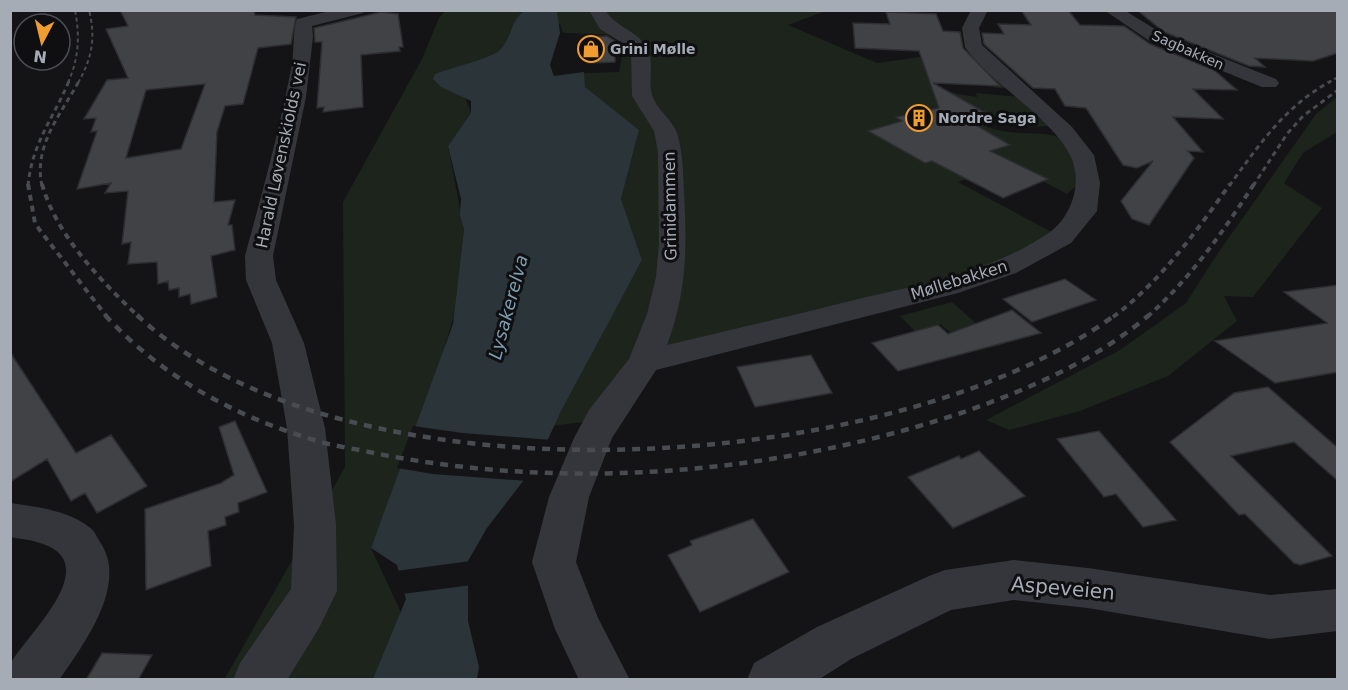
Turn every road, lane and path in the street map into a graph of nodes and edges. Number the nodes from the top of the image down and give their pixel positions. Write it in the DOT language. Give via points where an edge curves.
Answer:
graph roads {
  1 [pos="357,10"];
  2 [pos="597,10"];
  3 [pos="980,10"];
  4 [pos="1112,10"];
  5 [pos="295,17"];
  6 [pos="1269,83"];
  7 [pos="644,362"];
  8 [pos="10,520"];
  9 [pos="1338,610"];
  10 [pos="29,680"];
  11 [pos="258,680"];
  12 [pos="605,680"];
  13 [pos="772,680"];
  1 -- 5 [label="street, Harald Løvenskiolds vei"];
  2 -- 7 [label="street, Grinidammen" via="606,25 634,42 640,51 642,96 665,131 670,152 671,277 663,314"];
  3 -- 7 [label="street, Møllebakken" via="968,36 974,47 1064,132 1082,155 1088,183 1084,211 1061,237 1006,267 947,287"];
  4 -- 6 [label="street, Sagbakken" via="1157,38"];
  5 -- 11 [label="street, Harald Løvenskiolds vei" via="306,29 302,64 259,256 261,280 288,343 306,429 315,525 314,591"];
  7 -- 12 [label="street, Grinidammen" via="593,438 569,497 554,562 579,630"];
  8 -- 10 [label="street" via="38,523 65,532 86,551 90,572 82,603"];
  9 -- 13 [label="street, Aspeveien" via="1270,617 1014,580 945,590 834,644"];
}
